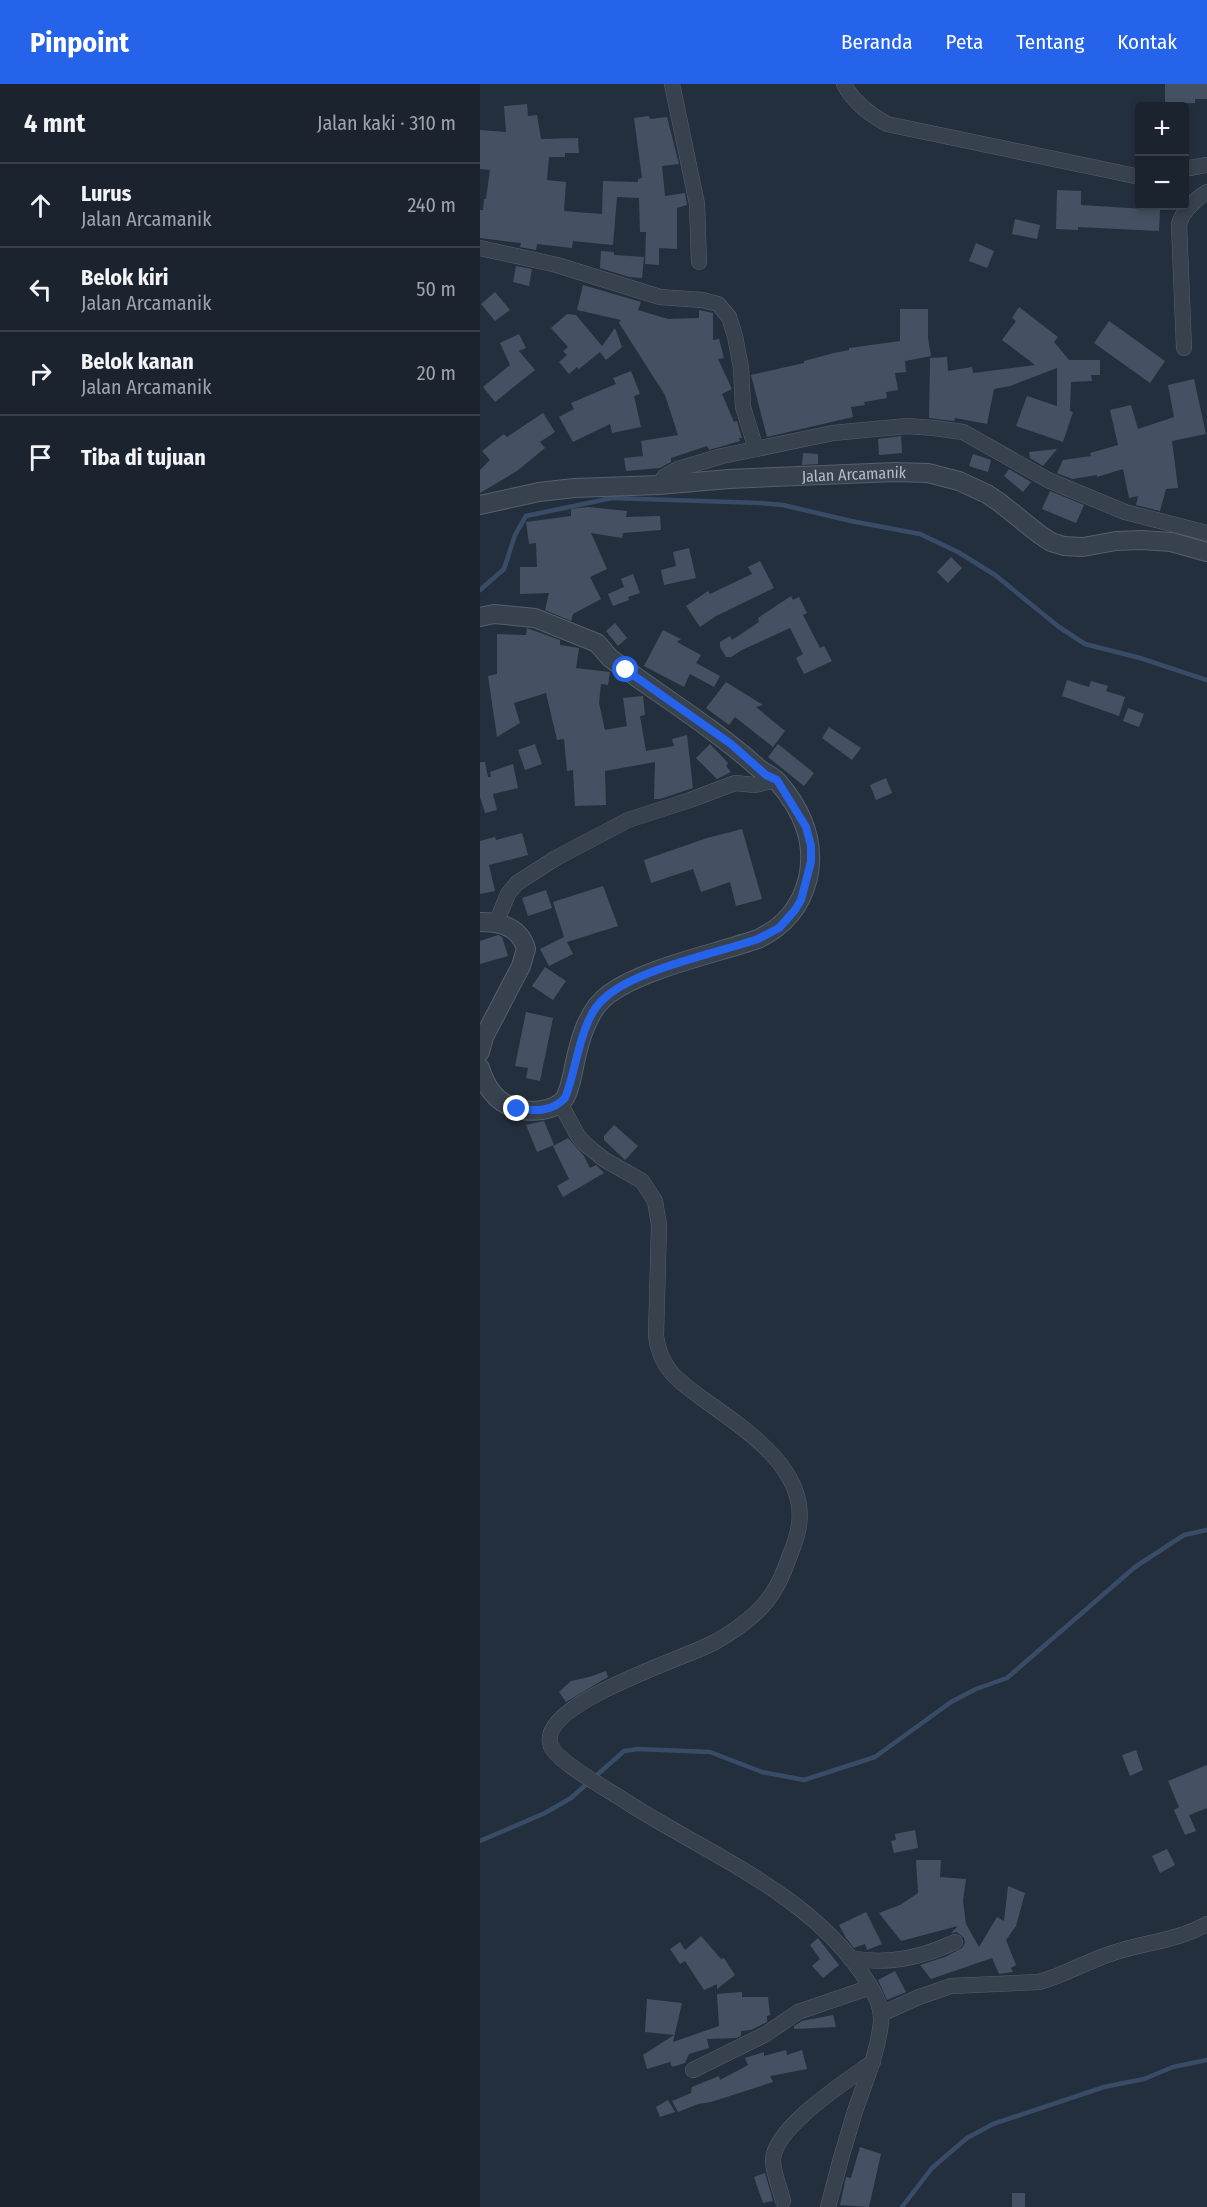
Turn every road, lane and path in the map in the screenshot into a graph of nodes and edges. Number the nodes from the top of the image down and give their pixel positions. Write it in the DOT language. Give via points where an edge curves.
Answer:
graph roads {
  1 [pos="672,84"];
  2 [pos="844,84"];
  3 [pos="1207,165"];
  4 [pos="1189,168"];
  5 [pos="1135,176"];
  6 [pos="1207,192"];
  7 [pos="480,248"];
  8 [pos="699,262"];
  9 [pos="1184,348"];
  10 [pos="756,449"];
  11 [pos="659,485"];
  12 [pos="480,505"];
  13 [pos="1207,533"];
  14 [pos="1207,552"];
  15 [pos="480,617"];
  16 [pos="777,780"];
  17 [pos="488,922"];
  18 [pos="480,1053"];
  19 [pos="480,1068"];
  20 [pos="560,1103"];
  21 [pos="1207,1924"];
  22 [pos="955,1942"];
  23 [pos="850,1958"];
  24 [pos="871,1987"];
  25 [pos="881,2013"];
  26 [pos="873,2062"];
  27 [pos="693,2070"];
  28 [pos="783,2201"];
  29 [pos="828,2207"];
  1 -- 8 [label="street" via="697,204"];
  2 -- 5 [label="street" via="868,113 887,124"];
  3 -- 4 [label="street"];
  6 -- 9 [label="street" via="1194,201 1179,224"];
  7 -- 10 [label="street" via="556,265 660,297 718,304 729,317 735,336 743,407"];
  10 -- 11 [label="street" via="678,469"];
  10 -- 13 [label="street" via="858,429 907,426 957,430 1048,480 1125,512"];
  11 -- 12 [label="street, Jalan Arcamanik" via="538,492"];
  11 -- 14 [label="street, Jalan Arcamanik" via="928,473 987,494 1039,534 1064,546 1148,540"];
  15 -- 16 [label="street" via="494,614 535,618 597,643 610,658"];
  16 -- 17 [label="street" via="755,785 735,783 628,820 517,883"];
  16 -- 20 [label="street" via="806,827 811,846 806,884 795,910 779,928 758,939 635,979 607,996 588,1021 568,1090"];
  17 -- 18 [label="street" via="510,927 526,948"];
  19 -- 20 [label="street" via="488,1088 506,1105 532,1111"];
  20 -- 23 [label="street" via="585,1144 642,1181 655,1201 659,1224 656,1336 663,1362 767,1449 797,1493 800,1516 780,1580 750,1619 715,1642 617,1683 577,1705 553,1726 550,1745 561,1759 640,1810 778,1892 807,1914"];
  21 -- 25 [label="street" via="1181,1937 1108,1954 1051,1979 951,1986"];
  22 -- 23 [label="street" via="897,1960"];
  23 -- 24 [label="street"];
  24 -- 25 [label="street"];
  24 -- 27 [label="street" via="798,2012 766,2034"];
  25 -- 26 [label="street"];
  26 -- 28 [label="street" via="817,2102 778,2144 773,2160"];
  26 -- 29 [label="street"];
}
